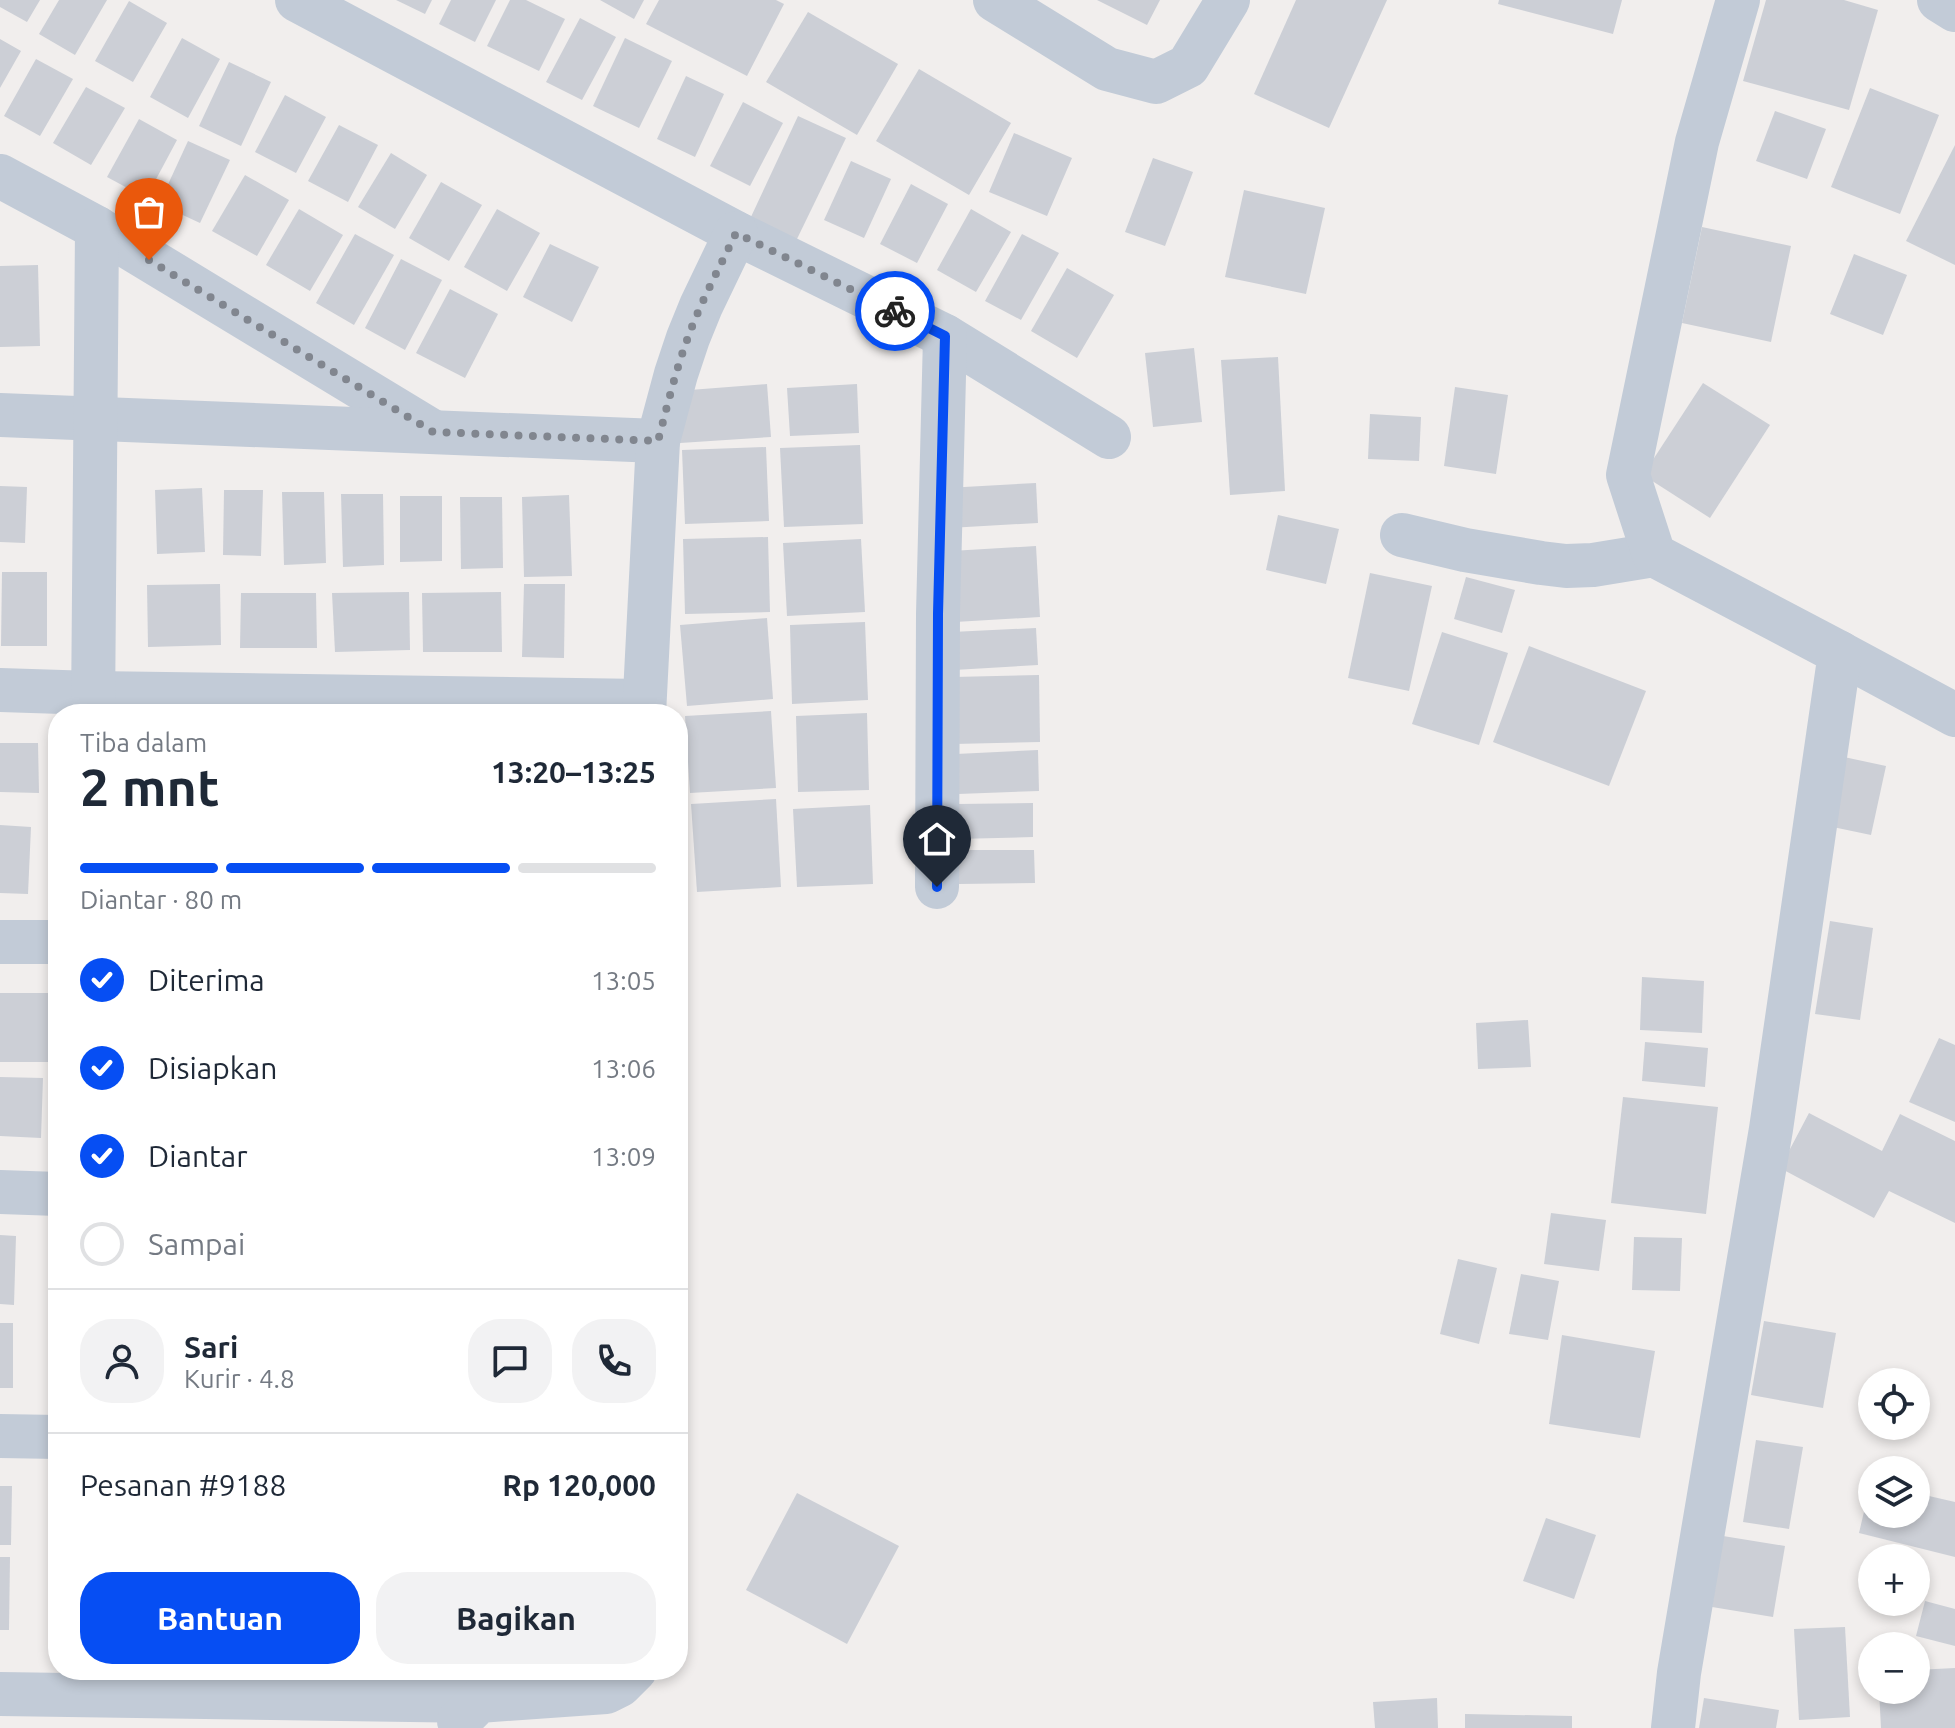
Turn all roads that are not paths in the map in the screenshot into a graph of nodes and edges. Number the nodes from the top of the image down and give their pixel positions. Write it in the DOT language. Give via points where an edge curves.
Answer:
graph roads {
  1 [pos="297,0"];
  2 [pos="995,0"];
  3 [pos="1228,0"];
  4 [pos="1738,0"];
  5 [pos="1939,0"];
  6 [pos="1955,10"];
  7 [pos="0,176"];
  8 [pos="97,228"];
  9 [pos="736,233"];
  10 [pos="945,336"];
  11 [pos="0,415"];
  12 [pos="95,419"];
  13 [pos="433,432"];
  14 [pos="1109,437"];
  15 [pos="658,441"];
  16 [pos="1402,535"];
  17 [pos="1654,555"];
  18 [pos="1840,653"];
  19 [pos="0,690"];
  20 [pos="93,704"];
  21 [pos="644,704"];
  22 [pos="1955,715"];
  23 [pos="937,887"];
  24 [pos="0,942"];
  25 [pos="48,942"];
  26 [pos="0,1192"];
  27 [pos="48,1194"];
  28 [pos="0,1436"];
  29 [pos="48,1437"];
  30 [pos="625,1680"];
  31 [pos="85,1683"];
  32 [pos="0,1694"];
  33 [pos="465,1715"];
  34 [pos="1673,1728"];
  1 -- 9 [label="street"];
  2 -- 3 [label="street" via="1107,69 1156,82 1188,66"];
  4 -- 17 [label="street" via="1697,142 1628,475"];
  5 -- 6 [label="street"];
  7 -- 8 [label="street"];
  8 -- 12 [label="street"];
  8 -- 13 [label="street"];
  9 -- 10 [label="street"];
  9 -- 15 [label="street" via="688,338"];
  10 -- 14 [label="street"];
  10 -- 23 [label="street"];
  11 -- 12 [label="street"];
  12 -- 13 [label="street"];
  12 -- 20 [label="street"];
  13 -- 15 [label="street"];
  15 -- 21 [label="street"];
  16 -- 17 [label="street" via="1566,566"];
  17 -- 18 [label="street"];
  18 -- 22 [label="street"];
  18 -- 34 [label="street" via="1771,1129"];
  19 -- 20 [label="street"];
  24 -- 25 [label="street"];
  26 -- 27 [label="street"];
  28 -- 29 [label="street"];
  30 -- 33 [label="street" via="606,1692"];
  31 -- 32 [label="street"];
  31 -- 33 [label="street"];
}
